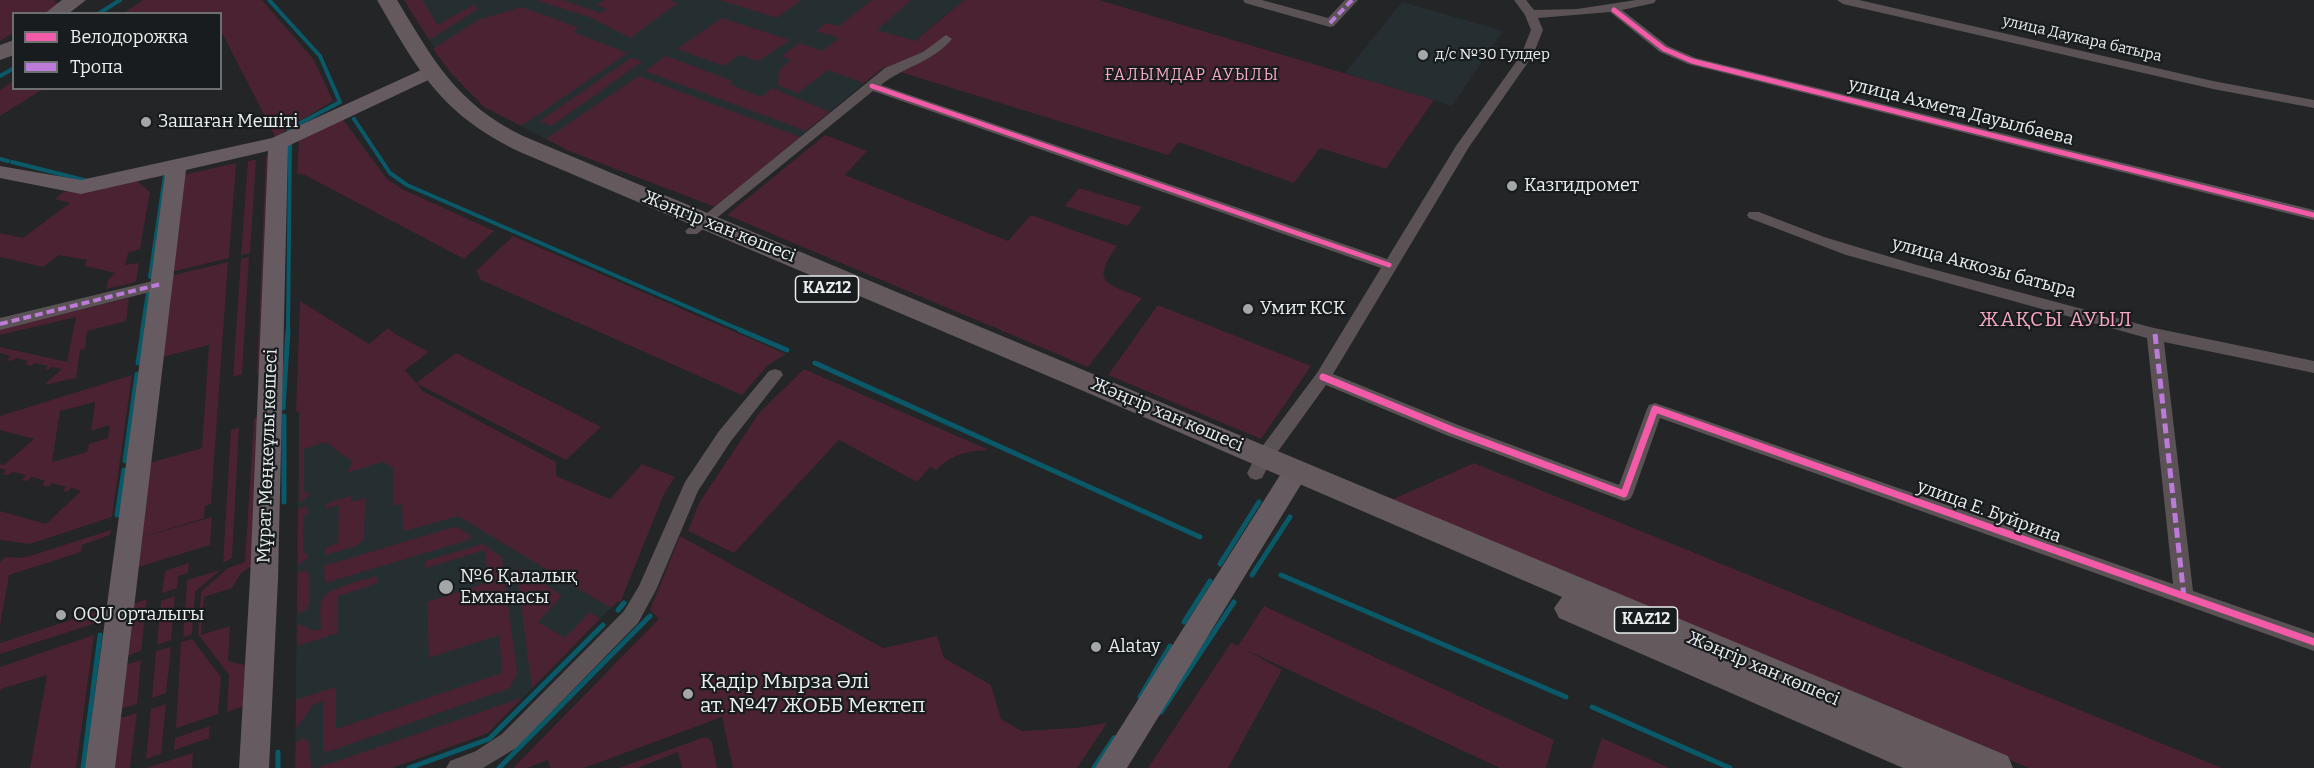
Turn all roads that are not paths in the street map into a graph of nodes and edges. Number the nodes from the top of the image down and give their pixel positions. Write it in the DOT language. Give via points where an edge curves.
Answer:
graph roads {
  1 [pos="76,0"];
  2 [pos="86,0"];
  3 [pos="375,0"];
  4 [pos="387,0"];
  5 [pos="1249,0"];
  6 [pos="1352,0"];
  7 [pos="1520,0"];
  8 [pos="1650,0"];
  9 [pos="1843,0"];
  10 [pos="1614,10"];
  11 [pos="57,12"];
  12 [pos="67,12"];
  13 [pos="1531,14"];
  14 [pos="946,39"];
  15 [pos="426,73"];
  16 [pos="872,86"];
  17 [pos="2314,104"];
  18 [pos="278,143"];
  19 [pos="176,167"];
  20 [pos="0,172"];
  21 [pos="1754,215"];
  22 [pos="2314,215"];
  23 [pos="699,226"];
  24 [pos="1389,265"];
  25 [pos="162,284"];
  26 [pos="0,324"];
  27 [pos="2155,334"];
  28 [pos="2314,366"];
  29 [pos="775,375"];
  30 [pos="1323,377"];
  31 [pos="1260,465"];
  32 [pos="1291,479"];
  33 [pos="2184,597"];
  34 [pos="2314,642"];
  35 [pos="100,768"];
  36 [pos="254,768"];
  37 [pos="457,768"];
  38 [pos="1110,768"];
  39 [pos="1941,768"];
  40 [pos="1996,768"];
  1 -- 11 [label="main road"];
  2 -- 12 [label="main road"];
  3 -- 15 [label="main road, Жәңгір хан көшесі / KAZ12"];
  4 -- 15 [label="main road, Жәңгір хан көшесі / KAZ12"];
  5 -- 6 [label="street" via="1330,23"];
  7 -- 13 [label="street"];
  8 -- 10 [label="street"];
  9 -- 17 [label="street, улица Даукара батыра" via="2212,85"];
  10 -- 13 [label="street"];
  10 -- 22 [label="street, улица Ахмета Дауылбаева" via="1664,49 1692,61"];
  13 -- 24 [label="street" via="1537,30 1527,55 1463,146"];
  14 -- 16 [label="street" via="927,55 890,71"];
  15 -- 18 [label="main road"];
  15 -- 23 [label="main road, Жәңгір хан көшесі / KAZ12" via="434,98 471,131 527,162"];
  16 -- 23 [label="street"];
  16 -- 24 [label="street"];
  18 -- 19 [label="main road"];
  18 -- 36 [label="main road, Мұрат Мөңкеұлы көшесі"];
  19 -- 20 [label="main road" via="81,187"];
  19 -- 25 [label="main road"];
  21 -- 27 [label="street, улица Аккозы батыра" via="1810,239 1884,262"];
  23 -- 31 [label="main road, Жәңгір хан көшесі / KAZ12"];
  24 -- 30 [label="street"];
  25 -- 26 [label="street"];
  25 -- 35 [label="main road"];
  27 -- 28 [label="street, улица Аккозы батыра"];
  27 -- 33 [label="street"];
  29 -- 37 [label="street" via="745,409 688,494 632,617 508,741 490,754"];
  30 -- 31 [label="street"];
  30 -- 33 [label="street, улица Е. Буйрина" via="1624,494 1655,409"];
  31 -- 32 [label="main road, Жәңгір хан көшесі / KAZ12"];
  32 -- 38 [label="main road"];
  32 -- 39 [label="main road, Жәңгір хан көшесі / KAZ12"];
  32 -- 40 [label="main road, Жәңгір хан көшесі / KAZ12"];
  33 -- 34 [label="street, улица Е. Буйрина"];
}
